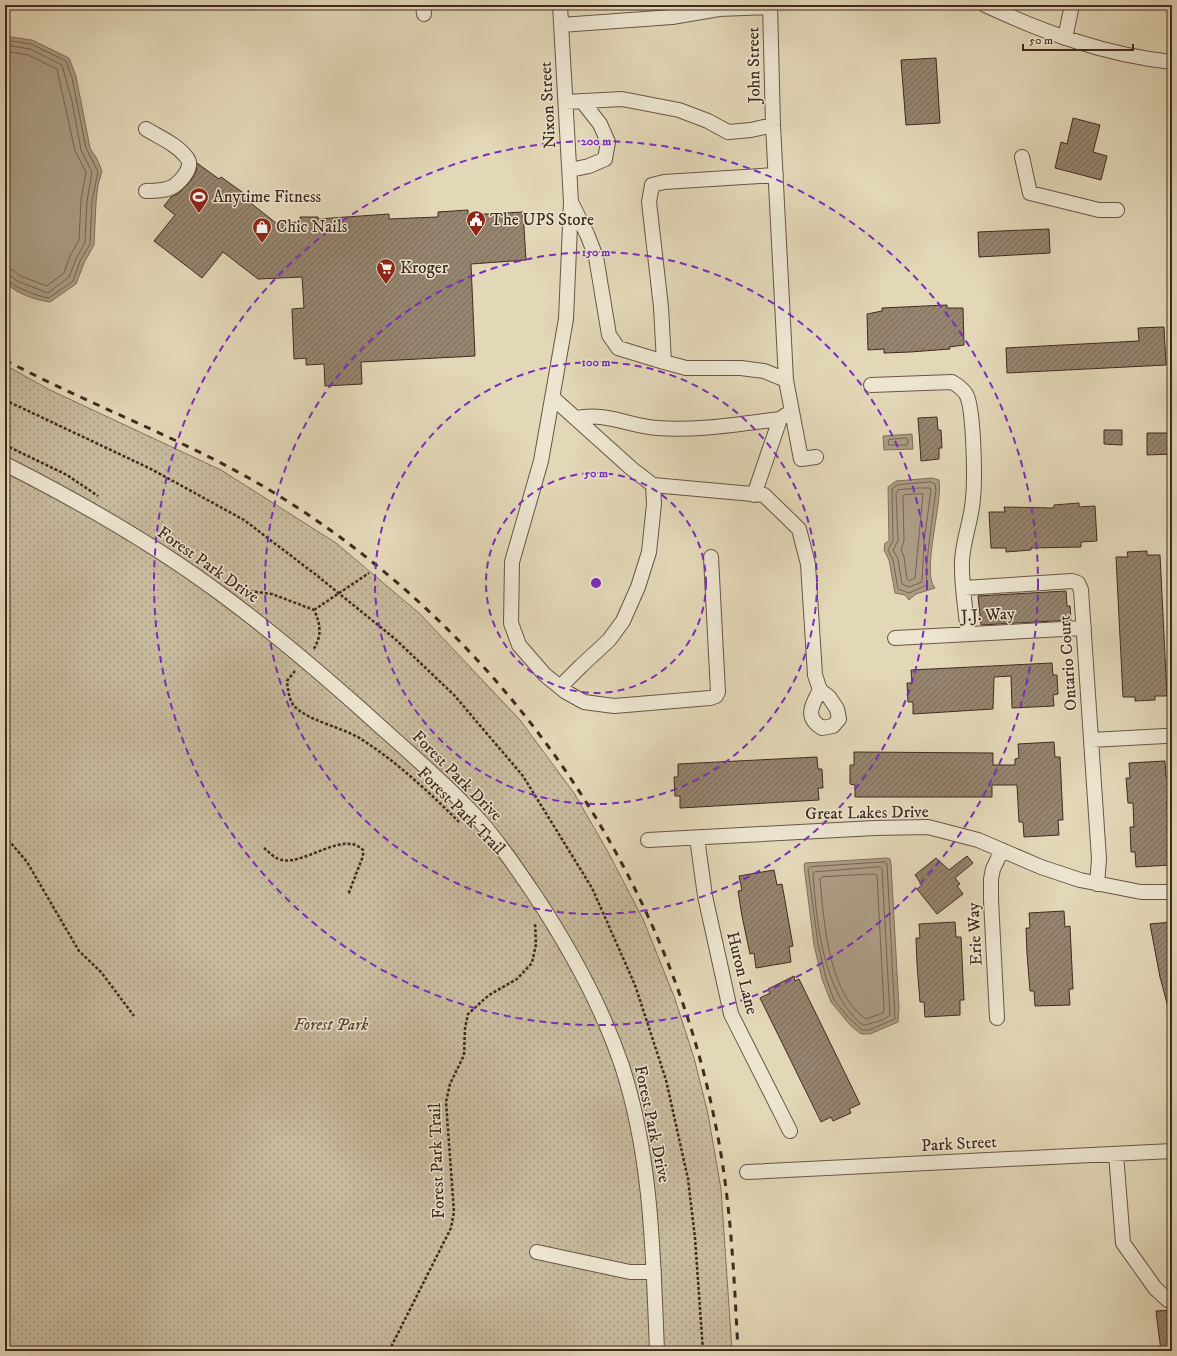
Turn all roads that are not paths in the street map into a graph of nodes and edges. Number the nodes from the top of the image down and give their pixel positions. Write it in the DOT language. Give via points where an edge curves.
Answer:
graph roads {
  1 [pos="560,5"];
  2 [pos="985,5"];
  3 [pos="1072,5"];
  4 [pos="770,6"];
  5 [pos="561,25"];
  6 [pos="1065,38"];
  7 [pos="1172,62"];
  8 [pos="582,101"];
  9 [pos="566,102"];
  10 [pos="773,125"];
  11 [pos="146,129"];
  12 [pos="1022,156"];
  13 [pos="570,170"];
  14 [pos="776,175"];
  15 [pos="146,191"];
  16 [pos="571,202"];
  17 [pos="1117,210"];
  18 [pos="664,362"];
  19 [pos="786,380"];
  20 [pos="872,385"];
  21 [pos="553,398"];
  22 [pos="792,411"];
  23 [pos="576,418"];
  24 [pos="780,419"];
  25 [pos="816,457"];
  26 [pos="5,464"];
  27 [pos="653,485"];
  28 [pos="754,494"];
  29 [pos="711,557"];
  30 [pos="1078,583"];
  31 [pos="964,588"];
  32 [pos="1084,628"];
  33 [pos="968,634"];
  34 [pos="894,638"];
  35 [pos="560,687"];
  36 [pos="820,690"];
  37 [pos="1165,736"];
  38 [pos="1091,740"];
  39 [pos="697,838"];
  40 [pos="648,840"];
  41 [pos="1002,850"];
  42 [pos="1097,884"];
  43 [pos="1172,892"];
  44 [pos="997,1018"];
  45 [pos="790,1130"];
  46 [pos="1172,1151"];
  47 [pos="1116,1154"];
  48 [pos="747,1172"];
  49 [pos="537,1252"];
  50 [pos="654,1272"];
  51 [pos="1172,1301"];
  52 [pos="657,1351"];
  1 -- 5 [label="street, Nixon Street"];
  2 -- 6 [label="street"];
  3 -- 6 [label="street"];
  4 -- 5 [label="street" via="719,9 672,17"];
  4 -- 10 [label="street, John Street"];
  5 -- 9 [label="street, Nixon Street"];
  6 -- 7 [label="street" via="1117,53"];
  8 -- 9 [label="street"];
  8 -- 10 [label="street" via="622,99 679,110 728,132"];
  8 -- 13 [label="street" via="600,124 608,142 605,159"];
  9 -- 13 [label="street, Nixon Street"];
  10 -- 14 [label="street, John Street"];
  11 -- 15 [label="street" via="171,144 188,158 189,164 188,170 174,186"];
  12 -- 17 [label="street" via="1030,194 1099,210"];
  13 -- 16 [label="street, Nixon Street"];
  14 -- 18 [label="street" via="664,182 652,186 649,202 662,307"];
  14 -- 19 [label="street, John Street"];
  16 -- 18 [label="street" via="596,257 609,335 618,348"];
  16 -- 21 [label="street, Nixon Street" via="566,319"];
  18 -- 19 [label="street" via="686,368 741,368 764,371"];
  19 -- 22 [label="street, John Street"];
  20 -- 31 [label="street" via="952,382 966,394 971,426 974,484 963,544"];
  21 -- 23 [label="street"];
  21 -- 35 [label="street, Nixon Street" via="541,462 512,562 510,600 511,623 519,645 545,675"];
  22 -- 24 [label="street"];
  22 -- 25 [label="street, John Street" via="801,459"];
  23 -- 24 [label="street" via="591,415 655,428 685,429"];
  23 -- 27 [label="street"];
  24 -- 28 [label="street"];
  26 -- 50 [label="street, Forest Park Drive" via="93,511 221,594 304,660 467,807 500,845 559,932 584,976 602,1013 622,1065 642,1145"];
  27 -- 28 [label="street"];
  27 -- 35 [label="street" via="654,504 649,552 638,587 623,621 610,640"];
  28 -- 36 [label="street" via="764,496 799,529 808,564 815,675"];
  29 -- 35 [label="street, Nixon Street" via="718,692 716,696 614,706 584,702"];
  30 -- 31 [label="street, J.J. Way" via="1072,581"];
  30 -- 32 [label="street, Ontario Court" via="1081,590"];
  31 -- 33 [label="street"];
  32 -- 33 [label="street, J.J. Way"];
  32 -- 38 [label="street, Ontario Court"];
  33 -- 34 [label="street, J.J. Way"];
  37 -- 38 [label="street"];
  38 -- 42 [label="street, Ontario Court" via="1099,859"];
  39 -- 40 [label="street, Great Lakes Drive"];
  39 -- 41 [label="street, Great Lakes Drive" via="928,827 978,840"];
  39 -- 45 [label="street, Huron Lane" via="705,896 731,1014"];
  41 -- 42 [label="street, Great Lakes Drive" via="1042,867"];
  41 -- 44 [label="street, Erie Way" via="993,869 991,893"];
  42 -- 43 [label="street, Great Lakes Drive" via="1141,892"];
  46 -- 47 [label="street, Park Street"];
  47 -- 48 [label="street, Park Street"];
  47 -- 51 [label="street" via="1123,1243 1155,1288"];
  49 -- 50 [label="street" via="630,1272"];
  50 -- 52 [label="street, Forest Park Drive"];
}
